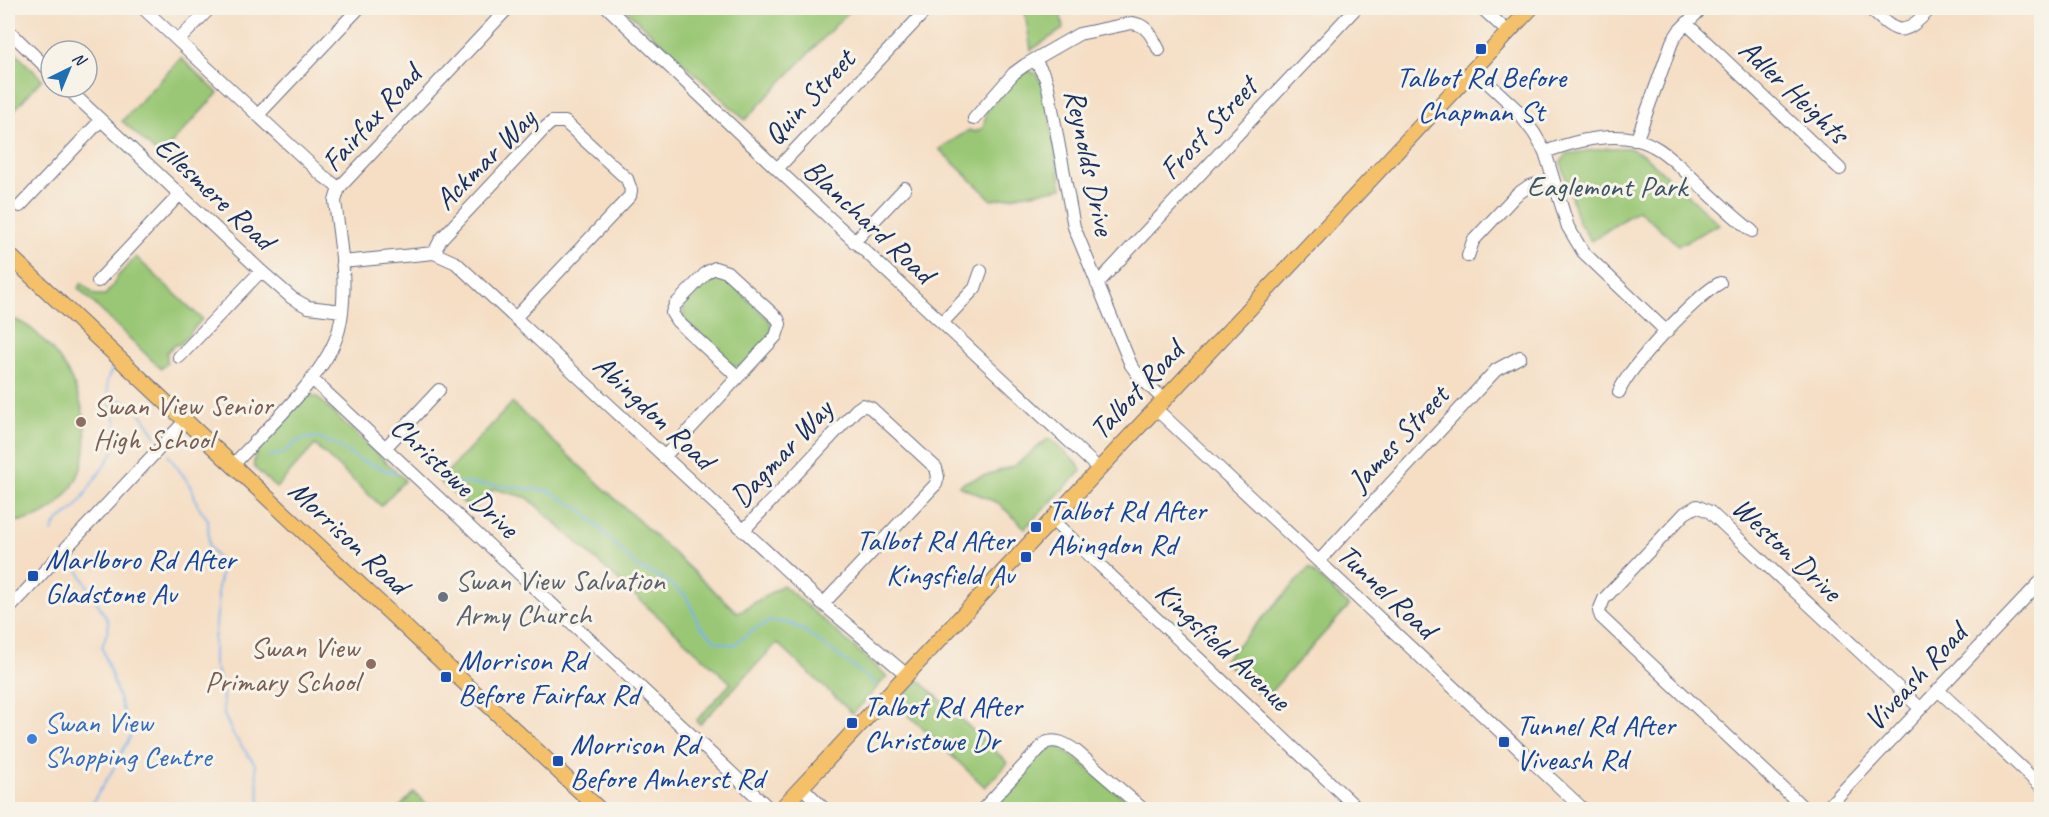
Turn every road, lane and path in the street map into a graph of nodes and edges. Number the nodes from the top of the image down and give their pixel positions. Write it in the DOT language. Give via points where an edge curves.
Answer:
graph roads {
  1 [pos="143,8"];
  2 [pos="210,8"];
  3 [pos="359,8"];
  4 [pos="508,8"];
  5 [pos="608,8"];
  6 [pos="928,8"];
  7 [pos="1356,8"];
  8 [pos="1482,8"];
  9 [pos="1531,8"];
  10 [pos="1702,8"];
  11 [pos="1869,8"];
  12 [pos="1931,8"];
  13 [pos="1687,24"];
  14 [pos="8,30"];
  15 [pos="1508,32"];
  16 [pos="179,40"];
  17 [pos="1159,50"];
  18 [pos="39,60"];
  19 [pos="1035,60"];
  20 [pos="1473,69"];
  21 [pos="79,99"];
  22 [pos="258,115"];
  23 [pos="974,119"];
  24 [pos="101,120"];
  25 [pos="1634,140"];
  26 [pos="1545,152"];
  27 [pos="777,169"];
  28 [pos="1840,169"];
  29 [pos="1552,180"];
  30 [pos="339,188"];
  31 [pos="905,188"];
  32 [pos="180,194"];
  33 [pos="20,206"];
  34 [pos="1752,231"];
  35 [pos="854,242"];
  36 [pos="434,253"];
  37 [pos="8,254"];
  38 [pos="1468,256"];
  39 [pos="342,262"];
  40 [pos="261,271"];
  41 [pos="981,271"];
  42 [pos="98,281"];
  43 [pos="1720,283"];
  44 [pos="1097,284"];
  45 [pos="342,311"];
  46 [pos="515,318"];
  47 [pos="942,323"];
  48 [pos="1667,332"];
  49 [pos="179,357"];
  50 [pos="1520,357"];
  51 [pos="738,377"];
  52 [pos="312,379"];
  53 [pos="439,390"];
  54 [pos="1619,392"];
  55 [pos="1160,404"];
  56 [pos="185,421"];
  57 [pos="386,447"];
  58 [pos="664,457"];
  59 [pos="232,465"];
  60 [pos="1099,469"];
  61 [pos="1052,520"];
  62 [pos="743,531"];
  63 [pos="1319,561"];
  64 [pos="2042,580"];
  65 [pos="823,604"];
  66 [pos="8,610"];
  67 [pos="907,675"];
  68 [pos="1938,690"];
  69 [pos="1920,708"];
  70 [pos="802,787"];
  71 [pos="2042,787"];
  72 [pos="600,810"];
  73 [pos="771,810"];
  74 [pos="780,810"];
  75 [pos="825,810"];
  76 [pos="982,810"];
  77 [pos="1144,810"];
  78 [pos="1359,810"];
  79 [pos="1584,810"];
  80 [pos="1806,810"];
  81 [pos="1825,810"];
  1 -- 16 [label="street"];
  2 -- 16 [label="street"];
  3 -- 22 [label="street"];
  4 -- 30 [label="street, Fairfax Road"];
  5 -- 27 [label="street, Blanchard Road"];
  6 -- 27 [label="street, Quin Street"];
  7 -- 44 [label="street, Frost Street"];
  8 -- 15 [label="street"];
  9 -- 15 [label="main road, Talbot Road"];
  10 -- 13 [label="street"];
  11 -- 12 [label="street" via="1893,28 1904,30"];
  13 -- 25 [label="street" via="1672,42"];
  13 -- 28 [label="street, Adler Heights"];
  14 -- 18 [label="street"];
  15 -- 20 [label="main road, Talbot Road"];
  16 -- 22 [label="street"];
  17 -- 19 [label="street" via="1145,27 1132,23 1079,34"];
  19 -- 23 [label="street" via="1014,73"];
  19 -- 44 [label="street, Reynolds Drive" via="1048,87 1074,227"];
  20 -- 26 [label="street" via="1525,120"];
  20 -- 55 [label="main road, Talbot Road"];
  21 -- 24 [label="street, Ellesmere Road"];
  22 -- 30 [label="street"];
  24 -- 32 [label="street, Ellesmere Road"];
  24 -- 33 [label="street"];
  25 -- 26 [label="street" via="1598,136"];
  25 -- 34 [label="street" via="1652,145 1670,158"];
  26 -- 29 [label="street"];
  27 -- 35 [label="street, Blanchard Road"];
  29 -- 38 [label="street" via="1522,190 1473,242"];
  29 -- 48 [label="street" via="1568,227 1583,252"];
  30 -- 39 [label="street, Fairfax Road" via="335,201"];
  31 -- 35 [label="street"];
  32 -- 40 [label="street, Ellesmere Road"];
  32 -- 42 [label="street"];
  35 -- 47 [label="street, Blanchard Road"];
  36 -- 39 [label="street"];
  36 -- 46 [label="street, Abingdon Road" via="456,263"];
  36 -- 46 [label="street, Ackmar Way" via="441,239 546,127 552,122 565,122 627,179 632,190"];
  37 -- 56 [label="main road, Morrison Road"];
  39 -- 45 [label="street, Fairfax Road"];
  40 -- 45 [label="street, Ellesmere Road" via="308,307"];
  40 -- 49 [label="street"];
  41 -- 47 [label="street" via="975,288"];
  43 -- 48 [label="street" via="1704,292"];
  44 -- 55 [label="street, Reynolds Drive" via="1131,365"];
  45 -- 52 [label="street, Fairfax Road" via="335,342"];
  46 -- 58 [label="street, Abingdon Road"];
  47 -- 60 [label="street, Blanchard Road"];
  48 -- 54 [label="street" via="1627,375"];
  50 -- 63 [label="street, James Street" via="1496,370"];
  51 -- 51 [label="street" via="776,336 780,324 727,272 716,268 707,272 672,313"];
  51 -- 58 [label="street"];
  52 -- 57 [label="street, Christowe Drive"];
  52 -- 59 [label="street, Fairfax Road"];
  53 -- 57 [label="street"];
  55 -- 60 [label="main road, Talbot Road"];
  55 -- 63 [label="street, Tunnel Road"];
  56 -- 59 [label="main road, Morrison Road"];
  56 -- 66 [label="street"];
  57 -- 73 [label="street, Christowe Drive"];
  58 -- 62 [label="street, Abingdon Road"];
  59 -- 72 [label="main road, Morrison Road"];
  60 -- 61 [label="main road, Talbot Road"];
  61 -- 67 [label="main road, Talbot Road"];
  61 -- 78 [label="street, Kingsfield Avenue"];
  62 -- 65 [label="street, Abingdon Road"];
  62 -- 65 [label="street, Dagmar Way" via="856,410 863,405 871,408 936,468 938,477 936,484"];
  63 -- 79 [label="street, Tunnel Road"];
  64 -- 68 [label="street, Viveash Road"];
  65 -- 67 [label="street, Abingdon Road"];
  67 -- 70 [label="main road, Talbot Road"];
  68 -- 69 [label="street, Viveash Road"];
  68 -- 71 [label="street"];
  69 -- 80 [label="street, Weston Drive" via="1710,512 1697,506 1690,508 1604,599 1601,617"];
  69 -- 81 [label="street, Viveash Road"];
  70 -- 74 [label="main road, Talbot Road"];
  70 -- 75 [label="street"];
  76 -- 77 [label="street" via="1045,743 1053,741 1067,745"];
}
